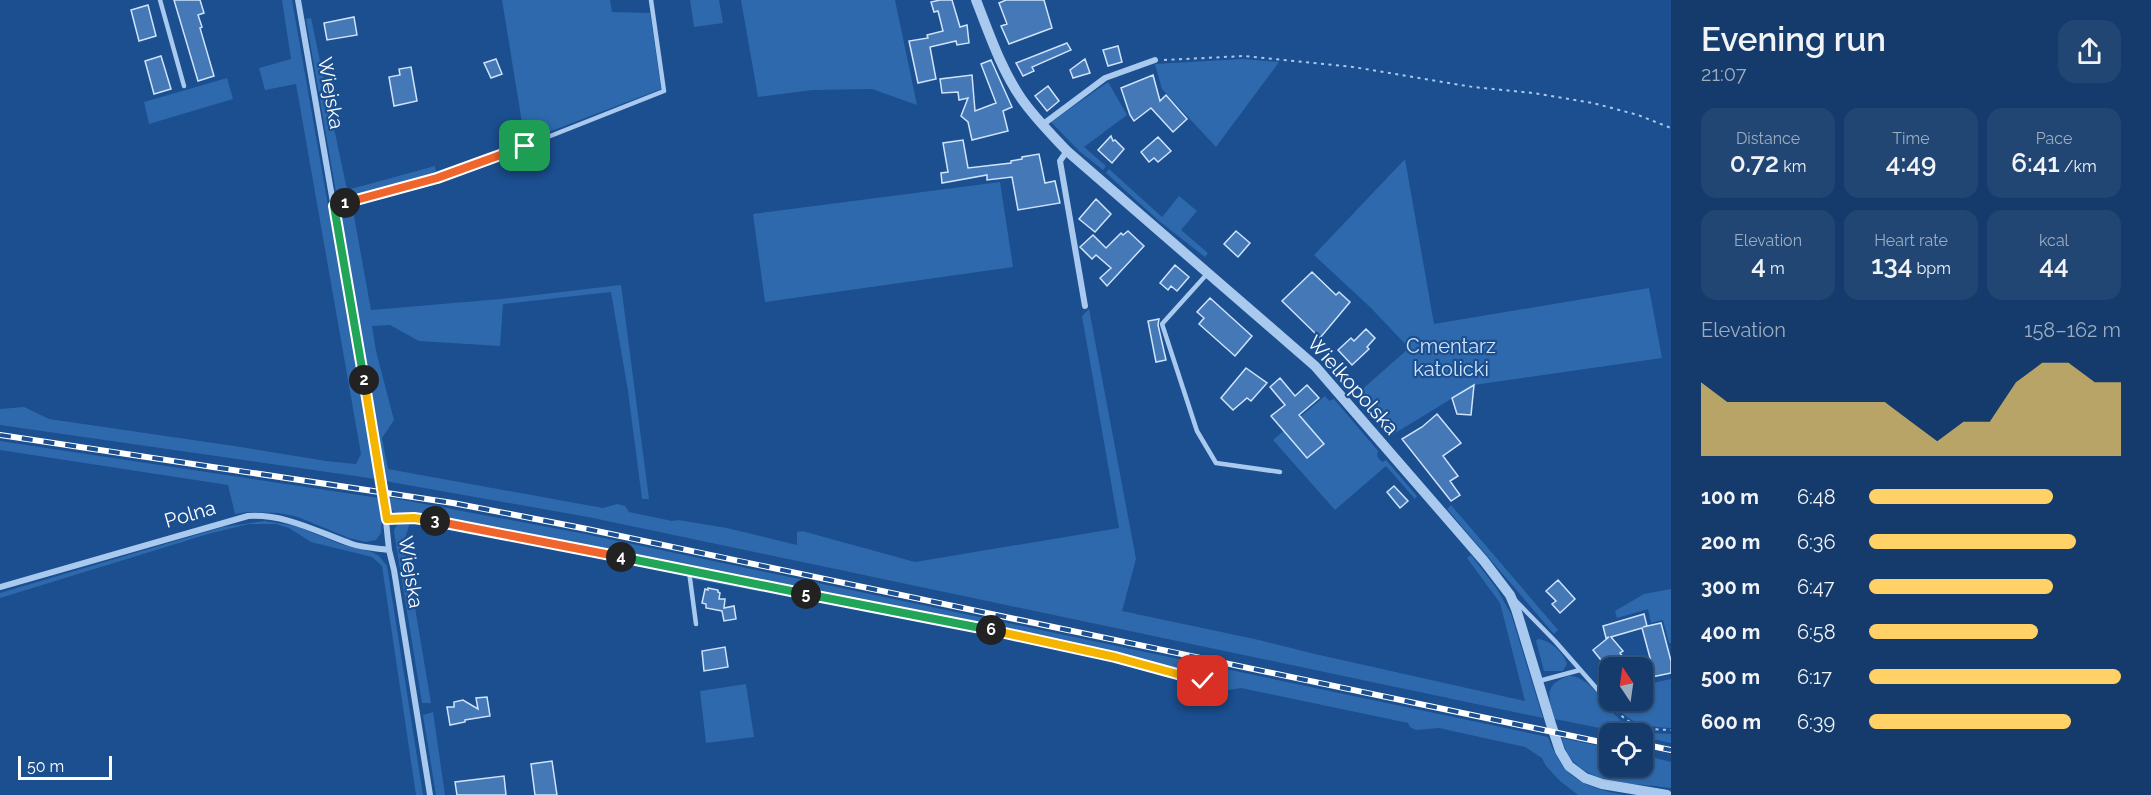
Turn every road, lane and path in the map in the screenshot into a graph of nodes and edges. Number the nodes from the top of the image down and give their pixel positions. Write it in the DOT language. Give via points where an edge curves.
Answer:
graph roads {
  1 [pos="160,0"];
  2 [pos="298,0"];
  3 [pos="651,0"];
  4 [pos="976,0"];
  5 [pos="1155,60"];
  6 [pos="184,86"];
  7 [pos="1041,124"];
  8 [pos="1671,128"];
  9 [pos="1067,152"];
  10 [pos="334,206"];
  11 [pos="1209,272"];
  12 [pos="1085,306"];
  13 [pos="1280,472"];
  14 [pos="387,519"];
  15 [pos="389,550"];
  16 [pos="689,571"];
  17 [pos="0,587"];
  18 [pos="1510,595"];
  19 [pos="696,624"];
  20 [pos="1580,670"];
  21 [pos="1203,681"];
  22 [pos="1539,681"];
  23 [pos="1599,691"];
  24 [pos="1616,711"];
  25 [pos="1671,730"];
  26 [pos="430,795"];
  27 [pos="1667,795"];
  1 -- 6 [label="lane"];
  2 -- 10 [label="street, Wiejska"];
  3 -- 10 [label="lane" via="664,91 437,178"];
  4 -- 7 [label="street, Wielkopolska" via="1020,97"];
  5 -- 7 [label="street" via="1105,78"];
  5 -- 8 [label="path" via="1244,56 1353,67 1593,103"];
  7 -- 9 [label="street, Wielkopolska"];
  9 -- 11 [label="street, Wielkopolska"];
  9 -- 12 [label="street" via="1060,161"];
  10 -- 14 [label="street, Wiejska"];
  11 -- 13 [label="lane" via="1162,324 1197,431 1216,463"];
  11 -- 18 [label="street, Wielkopolska" via="1328,380"];
  14 -- 15 [label="street, Wiejska"];
  14 -- 16 [label="street" via="414,518 537,539"];
  15 -- 17 [label="street, Polna" via="355,546 278,517 248,516"];
  15 -- 26 [label="street, Wiejska"];
  16 -- 19 [label="lane"];
  16 -- 21 [label="path" via="1046,641"];
  18 -- 20 [label="lane"];
  18 -- 22 [label="street, Wielkopolska"];
  20 -- 22 [label="lane"];
  20 -- 23 [label="lane"];
  22 -- 27 [label="street, Wielkopolska" via="1560,751 1569,766 1602,784"];
  24 -- 25 [label="path" via="1634,726"];
}
